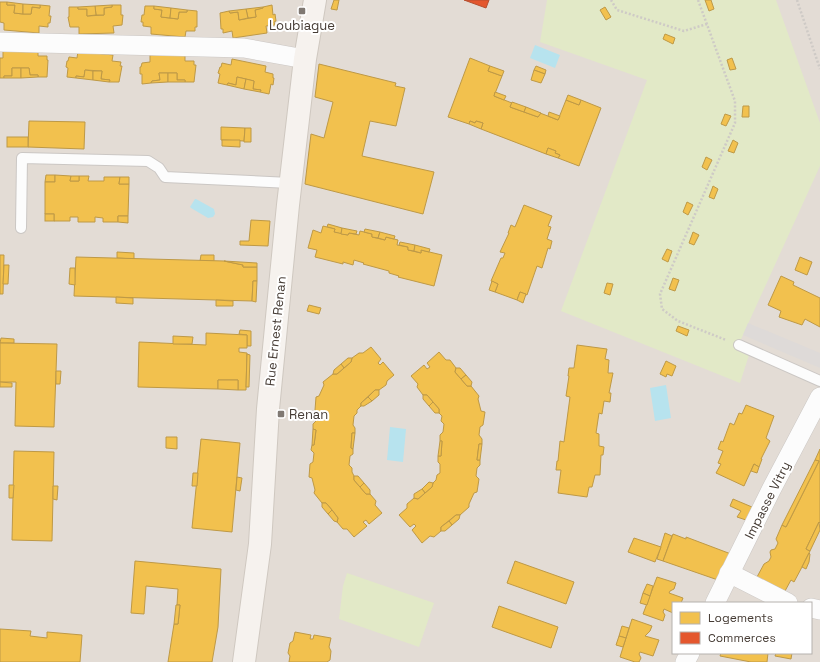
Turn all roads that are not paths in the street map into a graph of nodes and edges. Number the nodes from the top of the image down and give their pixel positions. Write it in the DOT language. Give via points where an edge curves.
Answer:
graph roads {
  1 [pos="315,0"];
  2 [pos="0,42"];
  3 [pos="305,58"];
  4 [pos="290,183"];
  5 [pos="21,228"];
  6 [pos="739,345"];
  7 [pos="820,381"];
  8 [pos="820,397"];
  9 [pos="729,573"];
  10 [pos="715,602"];
  11 [pos="786,602"];
  12 [pos="244,662"];
  1 -- 3 [label="street, Rue Ernest Renan"];
  2 -- 3 [label="street" via="244,48"];
  3 -- 4 [label="street, Rue Ernest Renan"];
  4 -- 5 [label="lane" via="165,177 159,168 148,161 22,158"];
  4 -- 12 [label="street, Rue Ernest Renan" via="268,409 260,544"];
  6 -- 7 [label="lane"];
  8 -- 9 [label="street, Impasse Vitry"];
  9 -- 10 [label="street, Impasse Vitry"];
  9 -- 11 [label="street"];
}
